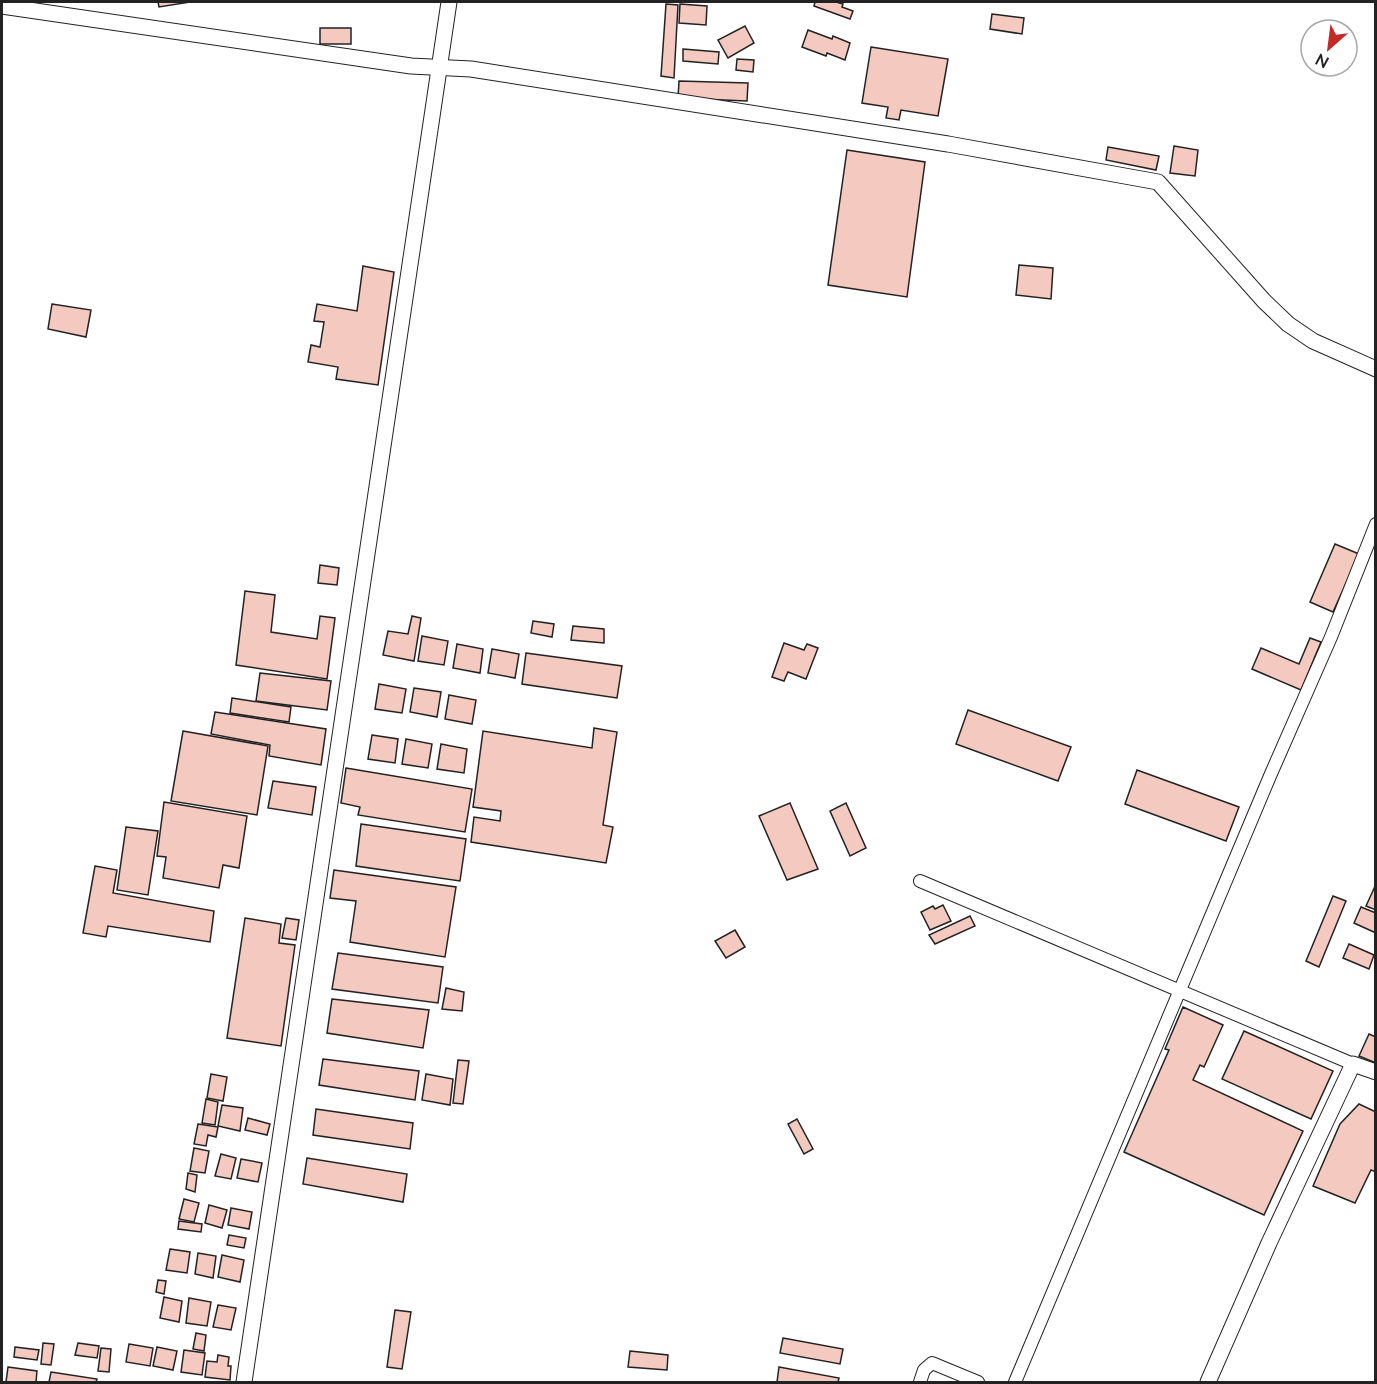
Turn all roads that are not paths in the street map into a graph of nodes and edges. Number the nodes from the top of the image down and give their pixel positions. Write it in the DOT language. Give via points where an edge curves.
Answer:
graph roads {
  1 [pos="449,2"];
  2 [pos="2,6"];
  3 [pos="439,68"];
  4 [pos="1376,369"];
  5 [pos="1376,524"];
  6 [pos="920,881"];
  7 [pos="1179,990"];
  8 [pos="1353,1064"];
  9 [pos="1376,1072"];
  10 [pos="244,1383"];
  11 [pos="920,1383"];
  12 [pos="978,1383"];
  13 [pos="1014,1383"];
  14 [pos="1208,1383"];
  1 -- 3 [label="street"];
  2 -- 3 [label="street"];
  3 -- 4 [label="street" via="471,69 948,144 1158,182 1288,324 1313,341"];
  3 -- 10 [label="street"];
  5 -- 7 [label="street"];
  6 -- 7 [label="street"];
  7 -- 8 [label="street"];
  7 -- 13 [label="street"];
  8 -- 9 [label="street"];
  8 -- 14 [label="street"];
  11 -- 12 [label="street" via="924,1370 932,1363"];
}
